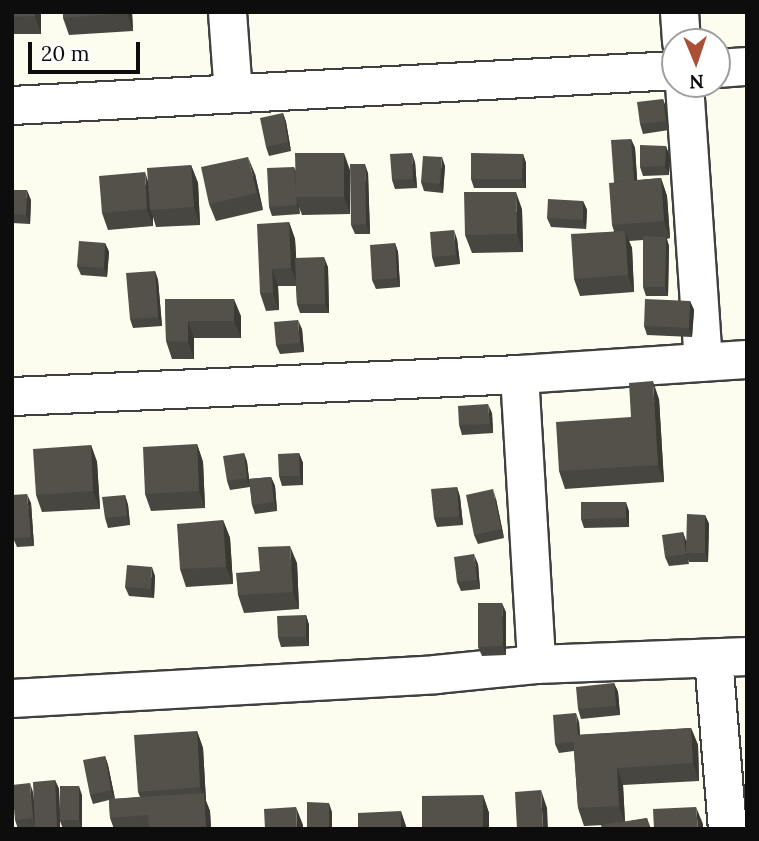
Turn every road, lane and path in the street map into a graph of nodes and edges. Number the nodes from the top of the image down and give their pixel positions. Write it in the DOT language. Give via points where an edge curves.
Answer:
graph roads {
  1 [pos="227,12"];
  2 [pos="661,71"];
  3 [pos="233,93"];
  4 [pos="685,98"];
  5 [pos="12,105"];
  6 [pos="747,359"];
  7 [pos="703,361"];
  8 [pos="519,374"];
  9 [pos="12,396"];
  10 [pos="730,657"];
  11 [pos="536,664"];
  12 [pos="12,698"];
  13 [pos="727,829"];
  1 -- 3 [label="street"];
  2 -- 3 [label="street"];
  3 -- 5 [label="street"];
  4 -- 7 [label="street"];
  6 -- 7 [label="street"];
  7 -- 8 [label="street"];
  8 -- 9 [label="street"];
  8 -- 11 [label="street"];
  10 -- 11 [label="street"];
  10 -- 13 [label="street"];
  11 -- 12 [label="street"];
}
